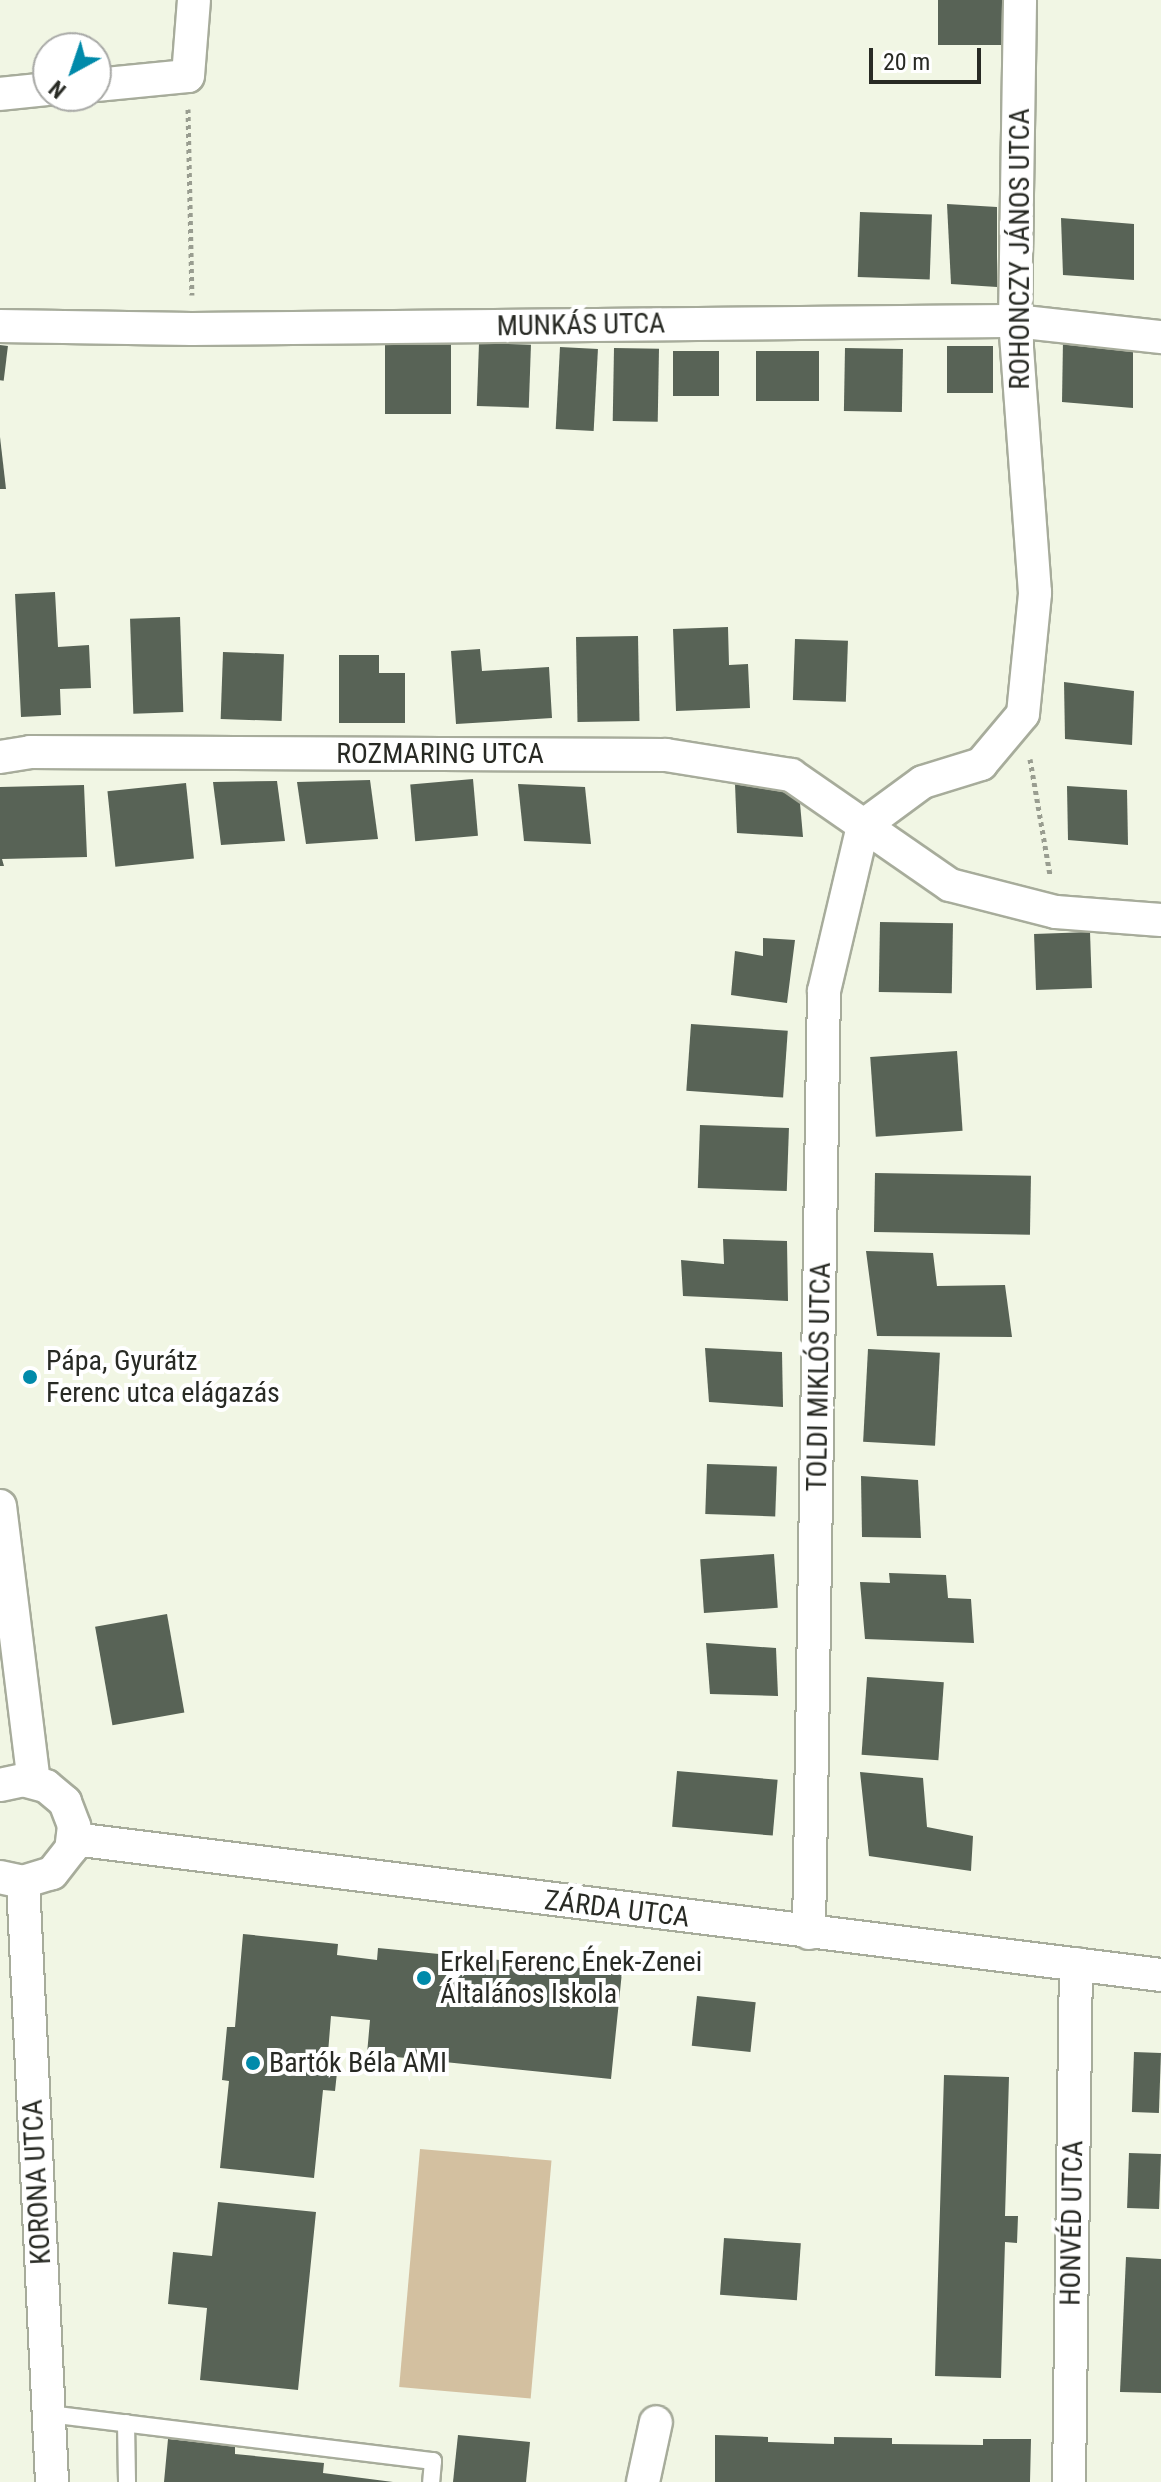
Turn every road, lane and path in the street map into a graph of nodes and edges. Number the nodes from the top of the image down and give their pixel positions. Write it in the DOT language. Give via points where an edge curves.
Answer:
graph roads {
  1 [pos="194,0"];
  2 [pos="1020,0"];
  3 [pos="188,76"];
  4 [pos="112,83"];
  5 [pos="32,91"];
  6 [pos="0,94"];
  7 [pos="1015,321"];
  8 [pos="0,326"];
  9 [pos="192,329"];
  10 [pos="1161,337"];
  11 [pos="1023,714"];
  12 [pos="0,757"];
  13 [pos="863,826"];
  14 [pos="1056,912"];
  15 [pos="1161,920"];
  16 [pos="0,1506"];
  17 [pos="34,1781"];
  18 [pos="0,1785"];
  19 [pos="74,1839"];
  20 [pos="12,1880"];
  21 [pos="809,1933"];
  22 [pos="1076,1964"];
  23 [pos="1161,1975"];
  24 [pos="49,2414"];
  25 [pos="656,2422"];
  26 [pos="126,2423"];
  27 [pos="52,2482"];
  28 [pos="127,2482"];
  29 [pos="431,2482"];
  30 [pos="643,2482"];
  31 [pos="1069,2482"];
  1 -- 3 [label="street"];
  2 -- 7 [label="street, ROHONCZY JÁNOS UTCA"];
  3 -- 4 [label="street"];
  3 -- 9 [label="path"];
  5 -- 6 [label="street"];
  7 -- 9 [label="street, MUNKÁS UTCA"];
  7 -- 10 [label="street, MUNKÁS UTCA"];
  7 -- 11 [label="street, ROHONCZY JÁNOS UTCA" via="1035,593"];
  8 -- 9 [label="street, MUNKÁS UTCA"];
  11 -- 13 [label="street" via="981,764 923,782"];
  11 -- 14 [label="path"];
  12 -- 13 [label="street, ROZMARING UTCA" via="30,752 666,755 791,775"];
  13 -- 14 [label="street, ROZMARING UTCA" via="950,885"];
  13 -- 21 [label="street, TOLDI MIKLÓS UTCA" via="824,991"];
  14 -- 15 [label="street, ROZMARING UTCA"];
  16 -- 17 [label="street"];
  17 -- 18 [label="street"];
  17 -- 19 [label="street" via="65,1802"];
  19 -- 20 [label="street" via="67,1858 52,1873"];
  19 -- 21 [label="street, ZÁRDA UTCA"];
  20 -- 24 [label="street, KORONA UTCA"];
  21 -- 22 [label="street, ZÁRDA UTCA"];
  22 -- 23 [label="street, ZÁRDA UTCA"];
  22 -- 31 [label="street, HONVÉD UTCA"];
  24 -- 26 [label="lane"];
  24 -- 27 [label="street, KORONA UTCA"];
  25 -- 30 [label="street"];
  26 -- 28 [label="lane"];
  26 -- 29 [label="lane" via="433,2461"];
}
